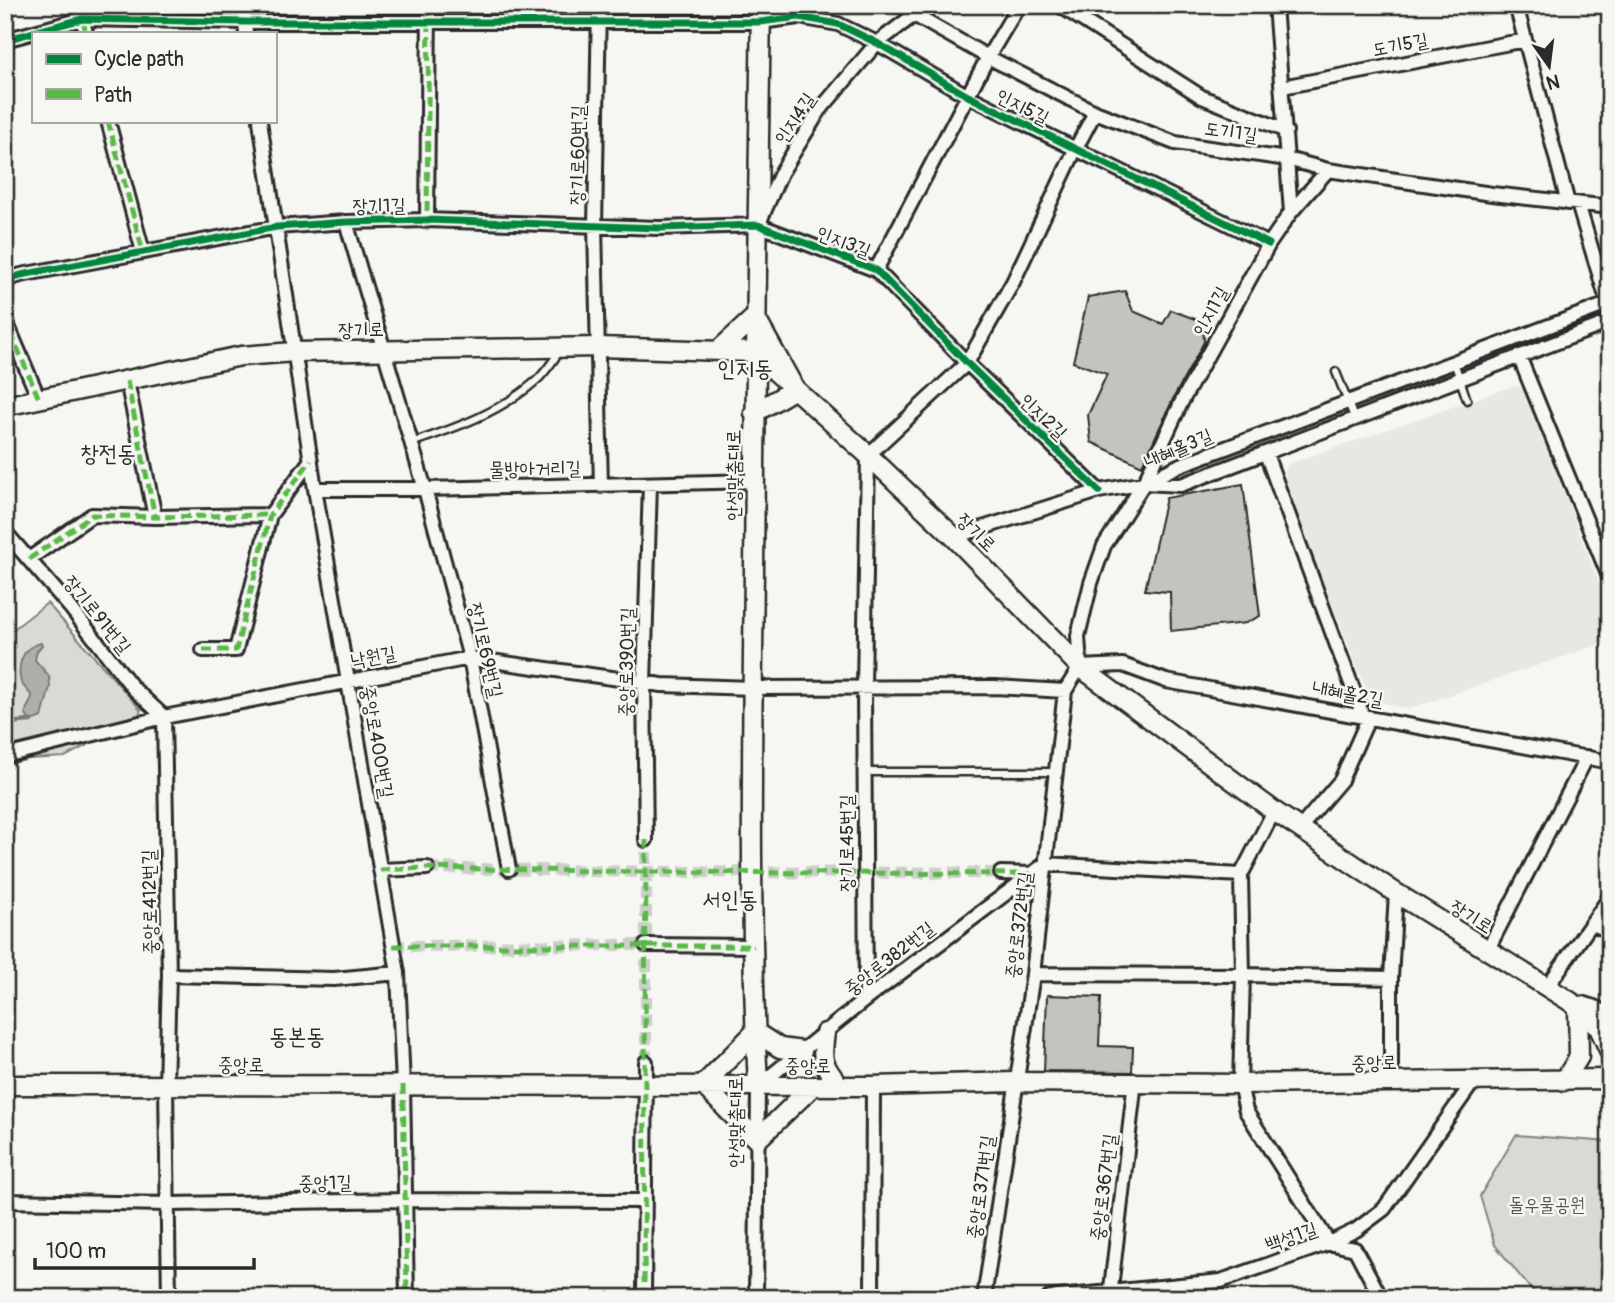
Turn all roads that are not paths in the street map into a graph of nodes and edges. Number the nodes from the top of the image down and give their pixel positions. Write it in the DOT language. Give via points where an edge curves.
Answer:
graph roads {
  1 [pos="79,5"];
  2 [pos="243,5"];
  3 [pos="429,5"];
  4 [pos="599,5"];
  5 [pos="1019,5"];
  6 [pos="1059,5"];
  7 [pos="1275,5"];
  8 [pos="1516,5"];
  9 [pos="915,10"];
  10 [pos="760,14"];
  11 [pos="82,19"];
  12 [pos="599,20"];
  13 [pos="429,22"];
  14 [pos="246,27"];
  15 [pos="34,32"];
  16 [pos="86,32"];
  17 [pos="32,33"];
  18 [pos="5,40"];
  19 [pos="1525,40"];
  20 [pos="877,43"];
  21 [pos="988,57"];
  22 [pos="1282,87"];
  23 [pos="968,96"];
  24 [pos="1095,112"];
  25 [pos="108,122"];
  26 [pos="260,122"];
  27 [pos="1286,131"];
  28 [pos="1075,150"];
  29 [pos="1287,159"];
  30 [pos="1328,170"];
  31 [pos="1573,204"];
  32 [pos="1610,207"];
  33 [pos="1291,212"];
  34 [pos="427,220"];
  35 [pos="346,222"];
  36 [pos="758,225"];
  37 [pos="595,226"];
  38 [pos="277,227"];
  39 [pos="1269,244"];
  40 [pos="143,252"];
  41 [pos="876,270"];
  42 [pos="5,280"];
  43 [pos="1609,306"];
  44 [pos="755,317"];
  45 [pos="5,319"];
  46 [pos="1610,323"];
  47 [pos="599,347"];
  48 [pos="563,348"];
  49 [pos="383,350"];
  50 [pos="718,351"];
  51 [pos="295,352"];
  52 [pos="754,352"];
  53 [pos="1519,356"];
  54 [pos="1454,362"];
  55 [pos="967,363"];
  56 [pos="1336,372"];
  57 [pos="1460,379"];
  58 [pos="127,381"];
  59 [pos="795,389"];
  60 [pos="39,399"];
  61 [pos="1467,400"];
  62 [pos="1348,402"];
  63 [pos="5,406"];
  64 [pos="754,412"];
  65 [pos="1355,420"];
  66 [pos="411,443"];
  67 [pos="1266,454"];
  68 [pos="868,455"];
  69 [pos="311,460"];
  70 [pos="755,481"];
  71 [pos="1144,483"];
  72 [pos="650,484"];
  73 [pos="601,485"];
  74 [pos="315,489"];
  75 [pos="425,489"];
  76 [pos="1099,491"];
  77 [pos="270,515"];
  78 [pos="155,517"];
  79 [pos="5,532"];
  80 [pos="954,537"];
  81 [pos="29,559"];
  82 [pos="1610,579"];
  83 [pos="203,650"];
  84 [pos="470,658"];
  85 [pos="1080,667"];
  86 [pos="348,681"];
  87 [pos="644,683"];
  88 [pos="864,687"];
  89 [pos="752,688"];
  90 [pos="1065,691"];
  91 [pos="1366,716"];
  92 [pos="164,717"];
  93 [pos="5,756"];
  94 [pos="1587,757"];
  95 [pos="1610,762"];
  96 [pos="865,772"];
  97 [pos="1055,772"];
  98 [pos="1274,811"];
  99 [pos="1300,828"];
  100 [pos="646,840"];
  101 [pos="1045,864"];
  102 [pos="427,868"];
  103 [pos="509,869"];
  104 [pos="380,870"];
  105 [pos="1001,873"];
  106 [pos="1031,874"];
  107 [pos="1241,876"];
  108 [pos="1396,892"];
  109 [pos="1610,897"];
  110 [pos="1592,924"];
  111 [pos="1610,931"];
  112 [pos="646,945"];
  113 [pos="754,946"];
  114 [pos="1487,951"];
  115 [pos="398,974"];
  116 [pos="1032,974"];
  117 [pos="169,975"];
  118 [pos="1243,975"];
  119 [pos="1391,978"];
  120 [pos="1546,987"];
  121 [pos="866,999"];
  122 [pos="1574,1005"];
  123 [pos="1610,1020"];
  124 [pos="755,1032"];
  125 [pos="825,1033"];
  126 [pos="802,1051"];
  127 [pos="1610,1052"];
  128 [pos="646,1062"];
  129 [pos="1610,1079"];
  130 [pos="1564,1080"];
  131 [pos="1135,1081"];
  132 [pos="1015,1082"];
  133 [pos="1473,1082"];
  134 [pos="1391,1083"];
  135 [pos="1240,1084"];
  136 [pos="5,1085"];
  137 [pos="403,1085"];
  138 [pos="646,1085"];
  139 [pos="703,1085"];
  140 [pos="166,1086"];
  141 [pos="758,1086"];
  142 [pos="813,1086"];
  143 [pos="840,1086"];
  144 [pos="873,1086"];
  145 [pos="757,1140"];
  146 [pos="405,1200"];
  147 [pos="5,1201"];
  148 [pos="645,1201"];
  149 [pos="169,1204"];
  150 [pos="1329,1244"];
  151 [pos="1110,1295"];
  152 [pos="169,1298"];
  153 [pos="407,1298"];
  154 [pos="644,1298"];
  155 [pos="756,1298"];
  156 [pos="872,1298"];
  157 [pos="984,1298"];
  158 [pos="1049,1298"];
  159 [pos="1381,1298"];
  1 -- 11 [label="street"];
  2 -- 14 [label="street"];
  3 -- 13 [label="street"];
  4 -- 12 [label="street, 장기로60번길"];
  5 -- 21 [label="street"];
  6 -- 27 [label="street" via="1202,97"];
  7 -- 22 [label="street"];
  8 -- 19 [label="street"];
  9 -- 20 [label="street, 인지4길"];
  9 -- 21 [label="street, 도기1길"];
  10 -- 12 [label="street, 인지5길"];
  10 -- 20 [label="street, 인지5길" via="838,24"];
  10 -- 36 [label="main road, 안성맞춤대로"];
  11 -- 14 [label="street, 인지5길"];
  11 -- 15 [label="street, 인지5길"];
  11 -- 16 [label="street"];
  12 -- 13 [label="street, 인지5길"];
  12 -- 37 [label="street, 장기로60번길"];
  13 -- 14 [label="street, 인지5길"];
  13 -- 34 [label="street"];
  17 -- 18 [label="street, 인지5길"];
  19 -- 22 [label="street, 도기5길"];
  19 -- 31 [label="street"];
  20 -- 23 [label="street, 인지5길"];
  20 -- 36 [label="street, 인지4길" via="819,111 781,173"];
  21 -- 23 [label="street"];
  21 -- 24 [label="street, 도기1길"];
  22 -- 27 [label="street"];
  23 -- 28 [label="street, 인지5길"];
  23 -- 41 [label="street"];
  24 -- 28 [label="street"];
  24 -- 29 [label="street, 도기1길" via="1175,143"];
  25 -- 40 [label="street"];
  26 -- 38 [label="street, 중앙로400번길"];
  27 -- 29 [label="street"];
  28 -- 39 [label="street, 인지5길"];
  28 -- 55 [label="street" via="1013,282"];
  29 -- 30 [label="street, 도기1길"];
  29 -- 33 [label="street"];
  30 -- 31 [label="street, 도기1길"];
  30 -- 33 [label="street, 인지1길"];
  31 -- 32 [label="street, 도기1길"];
  31 -- 43 [label="street"];
  33 -- 39 [label="street, 인지1길"];
  34 -- 35 [label="street, 장기1길"];
  34 -- 37 [label="street, 장기1길"];
  35 -- 38 [label="street, 장기1길"];
  35 -- 49 [label="street, 장기1길"];
  36 -- 37 [label="street, 장기1길"];
  36 -- 41 [label="street, 인지3길"];
  36 -- 44 [label="main road, 안성맞춤대로"];
  37 -- 47 [label="street, 장기로60번길"];
  38 -- 40 [label="street, 장기1길"];
  38 -- 51 [label="street, 중앙로400번길"];
  39 -- 71 [label="street, 인지1길" via="1182,401"];
  40 -- 42 [label="street, 장기1길"];
  41 -- 55 [label="street, 인지3길"];
  43 -- 54 [label="street, 내혜홀3길"];
  44 -- 50 [label="main road"];
  44 -- 52 [label="main road, 안성맞춤대로"];
  44 -- 59 [label="main road"];
  45 -- 60 [label="street"];
  46 -- 53 [label="street, 내혜홀3길"];
  47 -- 48 [label="main road, 장기로"];
  47 -- 50 [label="main road, 장기로"];
  47 -- 73 [label="street"];
  48 -- 49 [label="main road, 장기로"];
  48 -- 66 [label="lane" via="538,379 496,409"];
  49 -- 51 [label="main road, 장기로"];
  49 -- 66 [label="street, 장기로69번길"];
  50 -- 52 [label="main road, 장기로"];
  51 -- 58 [label="main road, 장기로" via="241,356"];
  51 -- 69 [label="street, 중앙로400번길"];
  52 -- 59 [label="main road, 장기로"];
  52 -- 64 [label="main road, 안성맞춤대로"];
  53 -- 57 [label="street, 내혜홀3길"];
  53 -- 82 [label="street"];
  54 -- 57 [label="lane"];
  54 -- 62 [label="street, 내혜홀3길"];
  55 -- 68 [label="street"];
  55 -- 76 [label="street, 인지2길"];
  56 -- 62 [label="lane"];
  57 -- 61 [label="lane"];
  57 -- 65 [label="street, 내혜홀3길"];
  58 -- 60 [label="main road, 장기로"];
  58 -- 78 [label="street"];
  59 -- 64 [label="main road"];
  59 -- 68 [label="main road, 장기로"];
  60 -- 63 [label="main road, 장기로"];
  62 -- 65 [label="lane"];
  62 -- 71 [label="street, 내혜홀3길"];
  64 -- 70 [label="main road, 안성맞춤대로"];
  65 -- 67 [label="street, 내혜홀3길"];
  66 -- 75 [label="street, 장기로69번길"];
  67 -- 71 [label="street, 내혜홀3길" via="1181,485"];
  67 -- 91 [label="street"];
  68 -- 80 [label="main road, 장기로"];
  68 -- 88 [label="street, 장기로45번길"];
  69 -- 74 [label="street, 중앙로400번길"];
  69 -- 77 [label="street"];
  70 -- 72 [label="street, 물방아거리길"];
  70 -- 89 [label="main road, 안성맞춤대로"];
  71 -- 76 [label="street"];
  71 -- 85 [label="street, 인지1길" via="1104,546 1095,571 1079,636"];
  72 -- 73 [label="street, 물방아거리길"];
  72 -- 87 [label="street, 중앙로390번길"];
  73 -- 75 [label="street, 물방아거리길"];
  74 -- 75 [label="street, 물방아거리길"];
  74 -- 86 [label="street, 중앙로400번길"];
  75 -- 84 [label="street, 장기로69번길"];
  76 -- 80 [label="street"];
  77 -- 78 [label="street"];
  77 -- 83 [label="street" via="236,650"];
  78 -- 81 [label="street" via="92,515"];
  79 -- 81 [label="street, 장기로91번길"];
  80 -- 85 [label="main road, 장기로"];
  81 -- 92 [label="street, 장기로91번길" via="133,688"];
  84 -- 86 [label="street, 낙원길"];
  84 -- 87 [label="street, 낙원길"];
  84 -- 103 [label="street, 장기로69번길"];
  85 -- 90 [label="street, 중앙로372번길"];
  85 -- 91 [label="street, 내혜홀2길" via="1123,665 1166,681"];
  85 -- 98 [label="main road, 장기로"];
  86 -- 92 [label="street, 낙원길"];
  86 -- 104 [label="street, 중앙로400번길"];
  87 -- 89 [label="street, 낙원길"];
  87 -- 100 [label="street, 중앙로390번길"];
  88 -- 89 [label="street"];
  88 -- 90 [label="street"];
  88 -- 96 [label="street, 장기로45번길"];
  89 -- 113 [label="main road, 안성맞춤대로"];
  90 -- 97 [label="street, 중앙로372번길"];
  91 -- 94 [label="street, 내혜홀2길"];
  91 -- 99 [label="street" via="1340,780"];
  92 -- 93 [label="street, 낙원길"];
  92 -- 117 [label="street, 중앙로412번길"];
  94 -- 95 [label="street, 내혜홀2길"];
  94 -- 114 [label="street"];
  96 -- 97 [label="lane"];
  96 -- 121 [label="street, 장기로45번길"];
  97 -- 101 [label="street, 중앙로372번길"];
  98 -- 99 [label="main road, 장기로"];
  98 -- 107 [label="street"];
  99 -- 108 [label="main road, 장기로"];
  101 -- 106 [label="street, 중앙로382번길"];
  101 -- 107 [label="street"];
  101 -- 116 [label="street, 중앙로372번길"];
  102 -- 104 [label="street"];
  104 -- 115 [label="street, 중앙로400번길"];
  105 -- 106 [label="street"];
  106 -- 121 [label="street, 중앙로382번길"];
  107 -- 118 [label="street"];
  108 -- 114 [label="main road, 장기로"];
  108 -- 119 [label="street"];
  109 -- 110 [label="street"];
  110 -- 111 [label="street"];
  110 -- 120 [label="street"];
  112 -- 113 [label="street"];
  113 -- 124 [label="main road, 안성맞춤대로"];
  114 -- 120 [label="main road, 장기로"];
  115 -- 117 [label="street" via="334,979"];
  115 -- 137 [label="street, 중앙로400번길"];
  116 -- 118 [label="street"];
  116 -- 132 [label="street, 중앙로372번길"];
  117 -- 140 [label="street, 중앙로412번길"];
  118 -- 119 [label="street"];
  118 -- 135 [label="street"];
  119 -- 134 [label="street"];
  120 -- 122 [label="main road, 장기로"];
  121 -- 125 [label="street, 중앙로382번길"];
  122 -- 123 [label="main road"];
  122 -- 127 [label="main road, 장기로" via="1599,1028"];
  122 -- 130 [label="main road" via="1579,1057"];
  124 -- 126 [label="main road" via="780,1048"];
  124 -- 139 [label="main road"];
  124 -- 141 [label="main road, 안성맞춤대로"];
  125 -- 126 [label="street, 중앙로382번길"];
  125 -- 143 [label="main road" via="822,1059"];
  126 -- 141 [label="street, 중앙로382번길"];
  128 -- 138 [label="street"];
  129 -- 130 [label="main road, 중앙로"];
  130 -- 133 [label="main road, 중앙로"];
  131 -- 132 [label="main road, 중앙로"];
  131 -- 135 [label="main road, 중앙로"];
  131 -- 151 [label="street, 중앙로367번길"];
  132 -- 144 [label="main road, 중앙로"];
  132 -- 157 [label="street, 중앙로371번길"];
  133 -- 134 [label="main road, 중앙로"];
  133 -- 150 [label="street, 백성1길" via="1384,1209"];
  134 -- 135 [label="main road, 중앙로"];
  135 -- 150 [label="street" via="1246,1111"];
  136 -- 140 [label="main road, 중앙로"];
  137 -- 138 [label="main road, 중앙로"];
  137 -- 140 [label="main road, 중앙로"];
  137 -- 146 [label="street, 중앙로400번길"];
  138 -- 139 [label="main road, 중앙로"];
  138 -- 148 [label="street"];
  139 -- 141 [label="main road, 중앙로"];
  139 -- 145 [label="main road"];
  140 -- 149 [label="street, 중앙로412번길"];
  141 -- 142 [label="main road, 중앙로"];
  141 -- 145 [label="street, 안성맞춤대로"];
  142 -- 143 [label="main road, 중앙로"];
  142 -- 145 [label="main road"];
  143 -- 144 [label="main road, 중앙로"];
  144 -- 156 [label="street"];
  145 -- 155 [label="street, 안성맞춤대로"];
  146 -- 148 [label="street, 중앙1길"];
  146 -- 149 [label="street, 중앙1길"];
  146 -- 153 [label="street, 중앙로400번길"];
  147 -- 149 [label="street, 중앙1길"];
  148 -- 154 [label="street"];
  149 -- 152 [label="street, 중앙로412번길"];
  150 -- 151 [label="street, 백성1길" via="1221,1281"];
  150 -- 159 [label="street" via="1355,1249"];
  151 -- 158 [label="street, 백성1길"];
}
